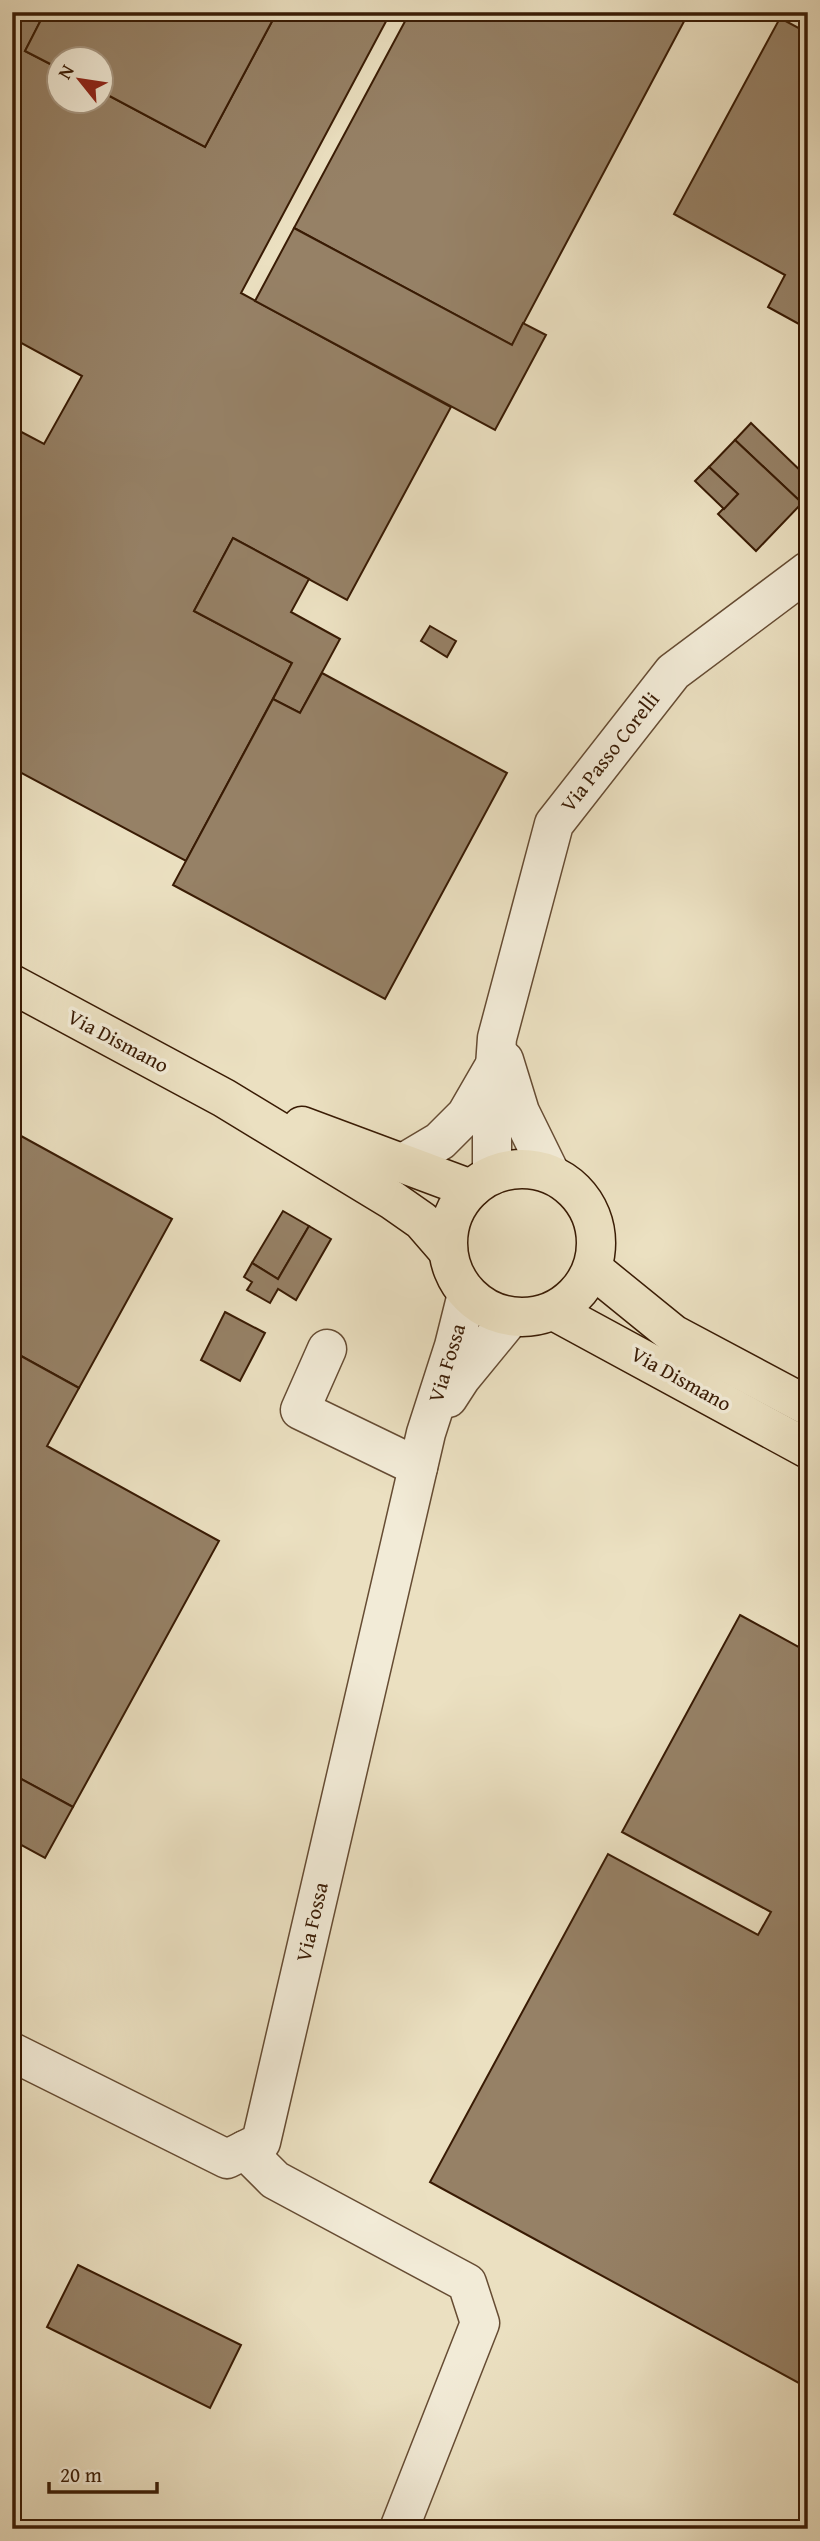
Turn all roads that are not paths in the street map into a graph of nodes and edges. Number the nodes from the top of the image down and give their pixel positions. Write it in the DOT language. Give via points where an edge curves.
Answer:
graph roads {
  1 [pos="808,571"];
  2 [pos="12,984"];
  3 [pos="496,1051"];
  4 [pos="224,1098"];
  5 [pos="403,1163"];
  6 [pos="550,1173"];
  7 [pos="482,1182"];
  8 [pos="448,1251"];
  9 [pos="593,1269"];
  10 [pos="467,1294"];
  11 [pos="554,1311"];
  12 [pos="511,1317"];
  13 [pos="327,1349"];
  14 [pos="808,1406"];
  15 [pos="808,1449"];
  16 [pos="422,1450"];
  17 [pos="12,2052"];
  18 [pos="246,2150"];
  19 [pos="399,2529"];
  1 -- 3 [label="street, Via Passo Corelli" via="673,672 554,824"];
  2 -- 4 [label="main road, Via Dismano"];
  3 -- 5 [label="street" via="466,1115 440,1141"];
  3 -- 6 [label="street"];
  3 -- 7 [label="street, Via Passo Corelli"];
  4 -- 5 [label="main road, Via Dismano"];
  4 -- 8 [label="main road, Via Dismano" via="391,1200 422,1222"];
  5 -- 7 [label="main road, Via Dismano"];
  6 -- 7 [label="main road" via="521,1169"];
  6 -- 9 [label="main road" via="570,1185 585,1202 597,1246"];
  7 -- 8 [label="main road" via="457,1207 449,1228"];
  8 -- 10 [label="main road" via="454,1274"];
  9 -- 11 [label="main road" via="571,1300"];
  9 -- 14 [label="main road, Via Dismano" via="673,1334"];
  10 -- 12 [label="main road" via="487,1309"];
  10 -- 16 [label="street, Via Fossa"];
  11 -- 12 [label="main road" via="533,1318"];
  11 -- 15 [label="main road, Via Dismano"];
  12 -- 16 [label="street, Via Fossa" via="461,1378"];
  13 -- 16 [label="street" via="300,1410"];
  16 -- 18 [label="street, Via Fossa" via="261,2142"];
  17 -- 18 [label="street" via="227,2159"];
  18 -- 19 [label="street" via="275,2180 467,2284 480,2323"];
}
